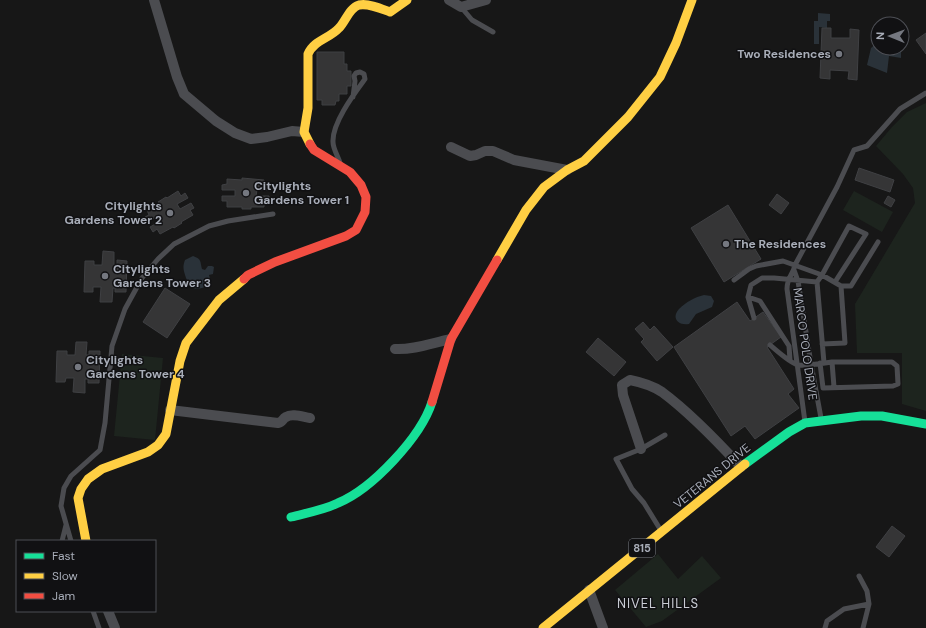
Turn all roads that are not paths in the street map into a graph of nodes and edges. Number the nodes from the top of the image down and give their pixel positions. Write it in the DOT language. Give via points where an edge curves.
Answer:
graph roads {
  1 [pos="154,0"];
  2 [pos="407,0"];
  3 [pos="449,0"];
  4 [pos="486,0"];
  5 [pos="692,0"];
  6 [pos="461,7"];
  7 [pos="493,32"];
  8 [pos="355,81"];
  9 [pos="363,82"];
  10 [pos="926,93"];
  11 [pos="353,97"];
  12 [pos="304,132"];
  13 [pos="451,147"];
  14 [pos="342,167"];
  15 [pos="567,170"];
  16 [pos="273,214"];
  17 [pos="878,242"];
  18 [pos="794,267"];
  19 [pos="822,275"];
  20 [pos="734,280"];
  21 [pos="787,280"];
  22 [pos="798,281"];
  23 [pos="816,282"];
  24 [pos="835,282"];
  25 [pos="841,286"];
  26 [pos="748,297"];
  27 [pos="754,318"];
  28 [pos="451,339"];
  29 [pos="822,344"];
  30 [pos="770,345"];
  31 [pos="394,349"];
  32 [pos="790,360"];
  33 [pos="832,362"];
  34 [pos="822,363"];
  35 [pos="811,364"];
  36 [pos="798,365"];
  37 [pos="834,387"];
  38 [pos="170,410"];
  39 [pos="310,418"];
  40 [pos="821,420"];
  41 [pos="806,423"];
  42 [pos="926,424"];
  43 [pos="665,435"];
  44 [pos="641,449"];
  45 [pos="741,467"];
  46 [pos="291,517"];
  47 [pos="66,524"];
  48 [pos="662,532"];
  49 [pos="62,540"];
  50 [pos="71,540"];
  51 [pos="86,540"];
  52 [pos="860,576"];
  53 [pos="589,590"];
  54 [pos="869,604"];
  55 [pos="93,612"];
  56 [pos="108,612"];
  57 [pos="605,627"];
  58 [pos="100,628"];
  59 [pos="115,628"];
  60 [pos="543,628"];
  61 [pos="826,628"];
  62 [pos="862,628"];
  1 -- 12 [label="street" via="184,94 216,121 251,139 292,131"];
  2 -- 12 [label="street" via="390,12 359,6 348,13 338,29 312,46 308,54 308,108"];
  3 -- 6 [label="street"];
  4 -- 6 [label="street"];
  5 -- 15 [label="street" via="660,77 600,146 584,161"];
  6 -- 7 [label="lane" via="472,20"];
  8 -- 9 [label="lane"];
  8 -- 9 [label="lane" via="355,74 360,72 364,75"];
  8 -- 11 [label="lane"];
  9 -- 11 [label="lane"];
  10 -- 18 [label="lane, MARCO POLO DRIVE" via="900,109 867,146 854,150"];
  11 -- 14 [label="lane" via="336,124 333,142"];
  12 -- 14 [label="street" via="314,150"];
  13 -- 15 [label="street" via="470,156 493,151 514,160"];
  14 -- 38 [label="street" via="361,185 366,197 365,212 356,230 248,275 219,300 186,343"];
  15 -- 28 [label="street" via="544,187 526,210"];
  16 -- 47 [label="lane" via="228,220 209,226 174,244 142,278 125,309 112,346 100,450 71,476 64,488 62,506"];
  17 -- 25 [label="lane" via="851,286"];
  18 -- 19 [label="lane"];
  18 -- 20 [label="lane" via="784,261 756,266"];
  18 -- 21 [label="lane, MARCO POLO DRIVE"];
  18 -- 22 [label="lane, MARCO POLO DRIVE"];
  19 -- 23 [label="lane"];
  19 -- 24 [label="lane"];
  19 -- 24 [label="lane" via="848,226 866,234"];
  21 -- 22 [label="lane"];
  21 -- 26 [label="lane" via="762,278 751,285"];
  21 -- 36 [label="lane, MARCO POLO DRIVE" via="786,289"];
  22 -- 23 [label="lane"];
  22 -- 35 [label="lane, MARCO POLO DRIVE"];
  23 -- 29 [label="lane"];
  24 -- 25 [label="lane"];
  25 -- 29 [label="lane" via="844,343"];
  26 -- 27 [label="lane"];
  26 -- 32 [label="lane" via="760,301 789,346"];
  28 -- 31 [label="street" via="417,348"];
  28 -- 46 [label="street" via="428,414 397,457 353,496 337,504"];
  29 -- 34 [label="lane"];
  30 -- 32 [label="lane"];
  32 -- 36 [label="lane"];
  33 -- 34 [label="lane"];
  33 -- 37 [label="lane"];
  33 -- 37 [label="lane" via="892,362 897,366 898,384 893,386"];
  34 -- 35 [label="lane"];
  34 -- 37 [label="lane" via="823,388"];
  35 -- 36 [label="lane"];
  35 -- 40 [label="lane, MARCO POLO DRIVE"];
  36 -- 41 [label="lane, MARCO POLO DRIVE"];
  38 -- 39 [label="street" via="278,423 290,415"];
  38 -- 51 [label="street" via="166,434 158,445 148,452 102,469 88,479 80,489 78,498"];
  40 -- 41 [label="street, VETERANS DRIVE / 815"];
  40 -- 42 [label="street, VETERANS DRIVE / 815" via="882,416"];
  41 -- 45 [label="street, VETERANS DRIVE / 815" via="789,432"];
  43 -- 44 [label="lane"];
  44 -- 45 [label="street" via="623,395 622,385 630,380 661,392 710,435"];
  44 -- 48 [label="lane" via="616,459 632,489"];
  45 -- 48 [label="street, VETERANS DRIVE / 815"];
  47 -- 49 [label="lane"];
  47 -- 50 [label="lane"];
  48 -- 53 [label="street, VETERANS DRIVE / 815"];
  52 -- 54 [label="lane" via="867,591"];
  53 -- 57 [label="street"];
  53 -- 60 [label="street, VETERANS DRIVE / 815"];
  54 -- 61 [label="lane" via="844,609 827,621"];
  54 -- 62 [label="lane"];
  55 -- 58 [label="lane"];
  56 -- 59 [label="street"];
}
